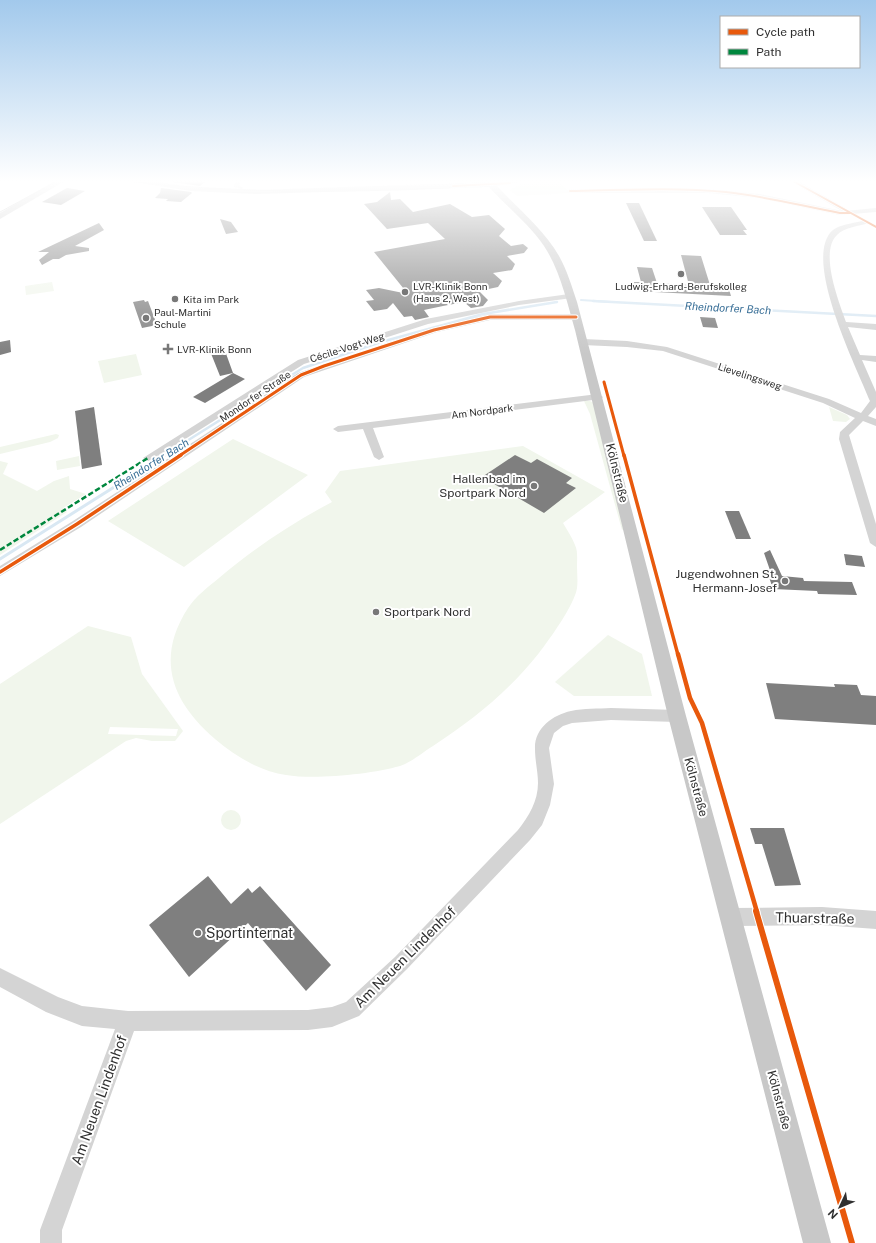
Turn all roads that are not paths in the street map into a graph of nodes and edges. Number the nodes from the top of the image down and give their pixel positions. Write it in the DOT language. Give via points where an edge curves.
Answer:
graph roads {
  1 [pos="543,239"];
  2 [pos="830,239"];
  3 [pos="569,296"];
  4 [pos="576,317"];
  5 [pos="840,317"];
  6 [pos="876,327"];
  7 [pos="580,330"];
  8 [pos="584,342"];
  9 [pos="620,343"];
  10 [pos="588,357"];
  11 [pos="857,357"];
  12 [pos="876,359"];
  13 [pos="871,379"];
  14 [pos="598,397"];
  15 [pos="876,401"];
  16 [pos="862,416"];
  17 [pos="876,423"];
  18 [pos="367,426"];
  19 [pos="338,430"];
  20 [pos="379,457"];
  21 [pos="148,458"];
  22 [pos="876,543"];
  23 [pos="0,572"];
  24 [pos="677,716"];
  25 [pos="730,917"];
  26 [pos="876,920"];
  27 [pos="0,977"];
  28 [pos="128,1021"];
  29 [pos="51,1243"];
  30 [pos="816,1243"];
  1 -- 3 [label="main road, Kölnstraße" via="560,269"];
  2 -- 5 [label="street" via="826,268"];
  3 -- 4 [label="main road, Kölnstraße"];
  3 -- 21 [label="street, Cécile-Vogt-Weg" via="512,304 426,322 301,362"];
  4 -- 7 [label="main road, Kölnstraße"];
  4 -- 23 [label="street, Mondorfer Straße" via="490,316 434,330 301,375 77,524"];
  5 -- 6 [label="street"];
  5 -- 11 [label="street"];
  7 -- 8 [label="main road, Kölnstraße"];
  7 -- 9 [label="street"];
  8 -- 9 [label="street, Lievelingsweg"];
  8 -- 10 [label="main road, Kölnstraße"];
  9 -- 10 [label="street, Lievelingsweg" via="598,349"];
  9 -- 16 [label="street, Lievelingsweg" via="664,349 826,401"];
  10 -- 14 [label="main road, Kölnstraße"];
  11 -- 12 [label="street"];
  11 -- 13 [label="street"];
  13 -- 15 [label="street"];
  14 -- 18 [label="street, Am Nordpark"];
  14 -- 24 [label="main road, Kölnstraße"];
  15 -- 16 [label="street"];
  16 -- 17 [label="street, Lievelingsweg"];
  16 -- 22 [label="street" via="844,434 844,439"];
  18 -- 19 [label="street, Am Nordpark"];
  18 -- 20 [label="street"];
  24 -- 25 [label="main road, Kölnstraße"];
  24 -- 28 [label="street, Am Neuen Lindenhof" via="611,714 571,717 549,729 542,748 546,784 536,820 513,848 380,984 352,1009 332,1017 308,1020"];
  25 -- 26 [label="street, Thuarstraße" via="822,916"];
  25 -- 30 [label="main road, Kölnstraße"];
  27 -- 28 [label="street" via="53,1005 82,1016"];
  28 -- 29 [label="street, Am Neuen Lindenhof" via="51,1230"];
}
